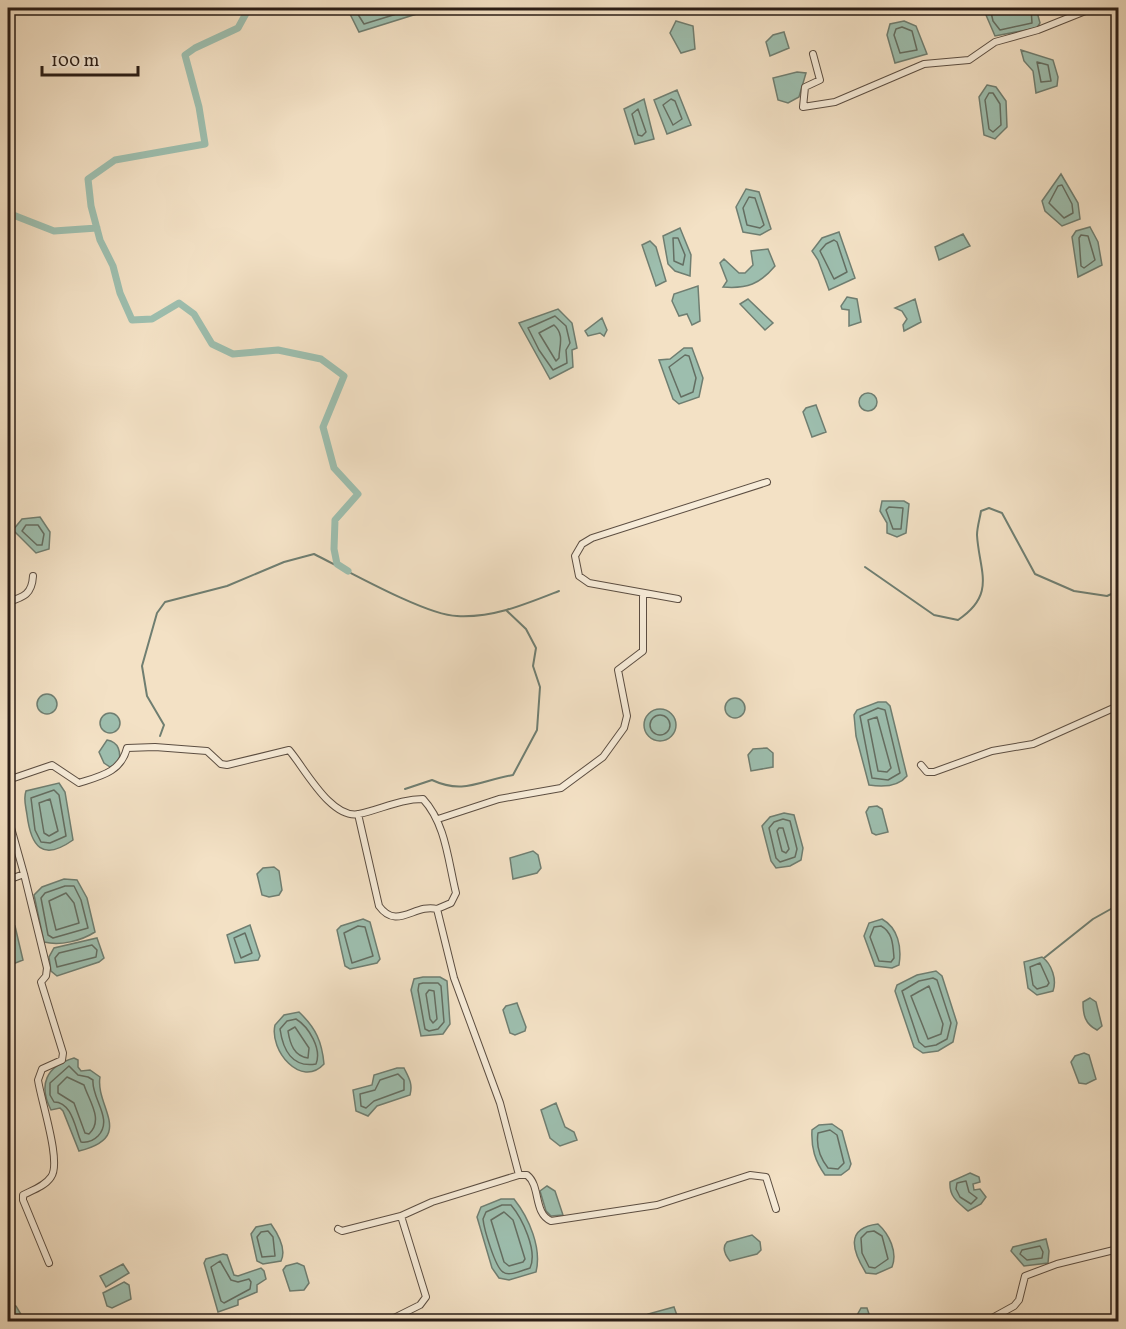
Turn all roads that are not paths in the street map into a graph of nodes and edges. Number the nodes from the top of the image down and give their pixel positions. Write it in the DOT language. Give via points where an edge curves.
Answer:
graph roads {
  1 [pos="1093,8"];
  2 [pos="813,54"];
  3 [pos="767,482"];
  4 [pos="33,576"];
  5 [pos="642,595"];
  6 [pos="678,599"];
  7 [pos="8,602"];
  8 [pos="1119,706"];
  9 [pos="921,765"];
  10 [pos="8,780"];
  11 [pos="358,814"];
  12 [pos="8,817"];
  13 [pos="438,819"];
  14 [pos="24,874"];
  15 [pos="8,880"];
  16 [pos="437,909"];
  17 [pos="519,1175"];
  18 [pos="776,1209"];
  19 [pos="401,1216"];
  20 [pos="338,1229"];
  21 [pos="1119,1249"];
  22 [pos="49,1263"];
  23 [pos="386,1322"];
  24 [pos="985,1322"];
  1 -- 2 [label="street" via="994,42 969,60 924,64 835,102 803,107 805,87 820,80"];
  3 -- 5 [label="street" via="582,544 575,556 583,581"];
  4 -- 7 [label="street" via="28,594"];
  5 -- 6 [label="street"];
  5 -- 13 [label="street" via="643,651 618,670 627,716 624,728 603,757 561,788 499,800"];
  8 -- 9 [label="street" via="1032,744 992,751 934,772 927,772"];
  10 -- 11 [label="street" via="52,765 79,783 124,762 128,748 207,751 220,764 227,765 289,750 315,788 346,813"];
  11 -- 13 [label="street" via="406,799 423,799"];
  11 -- 16 [label="street" via="379,906 384,913 396,917"];
  12 -- 14 [label="street"];
  13 -- 16 [label="street" via="456,898"];
  14 -- 15 [label="street"];
  14 -- 22 [label="street" via="47,968 41,982 63,1053 62,1060 42,1069 38,1080 56,1168 51,1179 23,1195 29,1220"];
  16 -- 17 [label="street" via="454,978 500,1103"];
  17 -- 18 [label="street" via="531,1178 541,1211 551,1221 657,1205 762,1174"];
  17 -- 19 [label="street" via="432,1202"];
  19 -- 20 [label="street"];
  19 -- 23 [label="street" via="426,1297 420,1305"];
  21 -- 24 [label="street" via="1024,1276 1014,1306"];
}
